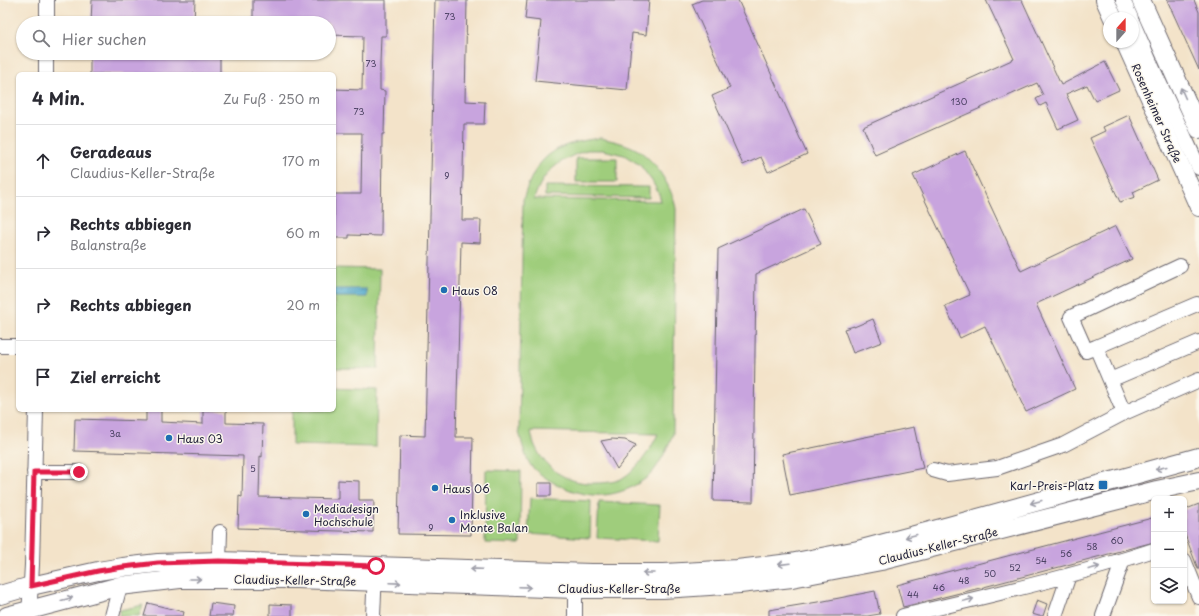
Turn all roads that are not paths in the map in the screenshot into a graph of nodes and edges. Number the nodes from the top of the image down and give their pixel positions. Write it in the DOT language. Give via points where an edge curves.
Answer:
graph roads {
  1 [pos="47,0"];
  2 [pos="1105,0"];
  3 [pos="1123,0"];
  4 [pos="1141,0"];
  5 [pos="1111,12"];
  6 [pos="1128,12"];
  7 [pos="47,16"];
  8 [pos="1139,37"];
  9 [pos="1128,48"];
  10 [pos="46,60"];
  11 [pos="46,72"];
  12 [pos="1199,129"];
  13 [pos="1199,168"];
  14 [pos="1199,207"];
  15 [pos="1180,266"];
  16 [pos="1197,304"];
  17 [pos="1199,342"];
  18 [pos="0,346"];
  19 [pos="16,346"];
  20 [pos="1096,347"];
  21 [pos="1110,380"];
  22 [pos="1199,380"];
  23 [pos="36,412"];
  24 [pos="1124,413"];
  25 [pos="1199,457"];
  26 [pos="933,470"];
  27 [pos="34,472"];
  28 [pos="79,472"];
  29 [pos="1199,481"];
  30 [pos="220,532"];
  31 [pos="1151,551"];
  32 [pos="1123,560"];
  33 [pos="219,561"];
  34 [pos="1187,567"];
  35 [pos="375,574"];
  36 [pos="1069,575"];
  37 [pos="31,586"];
  38 [pos="120,586"];
  39 [pos="576,589"];
  40 [pos="0,595"];
  41 [pos="1199,597"];
  42 [pos="30,613"];
  43 [pos="929,613"];
  44 [pos="7,616"];
  45 [pos="112,616"];
  46 [pos="373,616"];
  47 [pos="575,616"];
  48 [pos="903,616"];
  49 [pos="1055,616"];
  50 [pos="1104,616"];
  1 -- 7 [label="street"];
  2 -- 5 [label="main road"];
  3 -- 6 [label="street"];
  12 -- 4 [label="main road, one-way"];
  8 -- 13 [label="street, Rosenheimer Straße"];
  9 -- 14 [label="main road, Rosenheimer Straße"];
  10 -- 11 [label="street"];
  15 -- 20 [label="street" via="1071,317 1086,351"];
  16 -- 20 [label="street"];
  17 -- 21 [label="street"];
  18 -- 19 [label="street"];
  20 -- 21 [label="street"];
  21 -- 24 [label="street"];
  22 -- 24 [label="street"];
  23 -- 27 [label="street"];
  24 -- 26 [label="street" via="1063,445 997,468 947,474"];
  25 -- 35 [label="main road, Claudius-Keller-Straße, one-way" via="858,550 790,563 737,569 657,573"];
  27 -- 28 [label="street"];
  27 -- 37 [label="street"];
  29 -- 39 [label="main road, Claudius-Keller-Straße" via="881,561 792,578 663,589"];
  30 -- 33 [label="street"];
  31 -- 32 [label="street"];
  36 -- 32 [label="street, one-way"];
  32 -- 50 [label="street"];
  33 -- 35 [label="main road, Claudius-Keller-Straße"];
  33 -- 37 [label="main road, Claudius-Keller-Straße" via="123,567"];
  34 -- 41 [label="street"];
  38 -- 35 [label="main road, Claudius-Keller-Straße, one-way" via="180,579 296,579"];
  35 -- 39 [label="main road, Claudius-Keller-Straße, one-way"];
  35 -- 46 [label="street"];
  43 -- 36 [label="street, one-way"];
  36 -- 49 [label="street"];
  37 -- 40 [label="main road, Claudius-Keller-Straße"];
  37 -- 42 [label="street"];
  42 -- 38 [label="main road, Claudius-Keller-Straße, one-way"];
  38 -- 45 [label="street"];
  39 -- 47 [label="street"];
  42 -- 44 [label="main road, Claudius-Keller-Straße"];
  43 -- 48 [label="street"];
}
